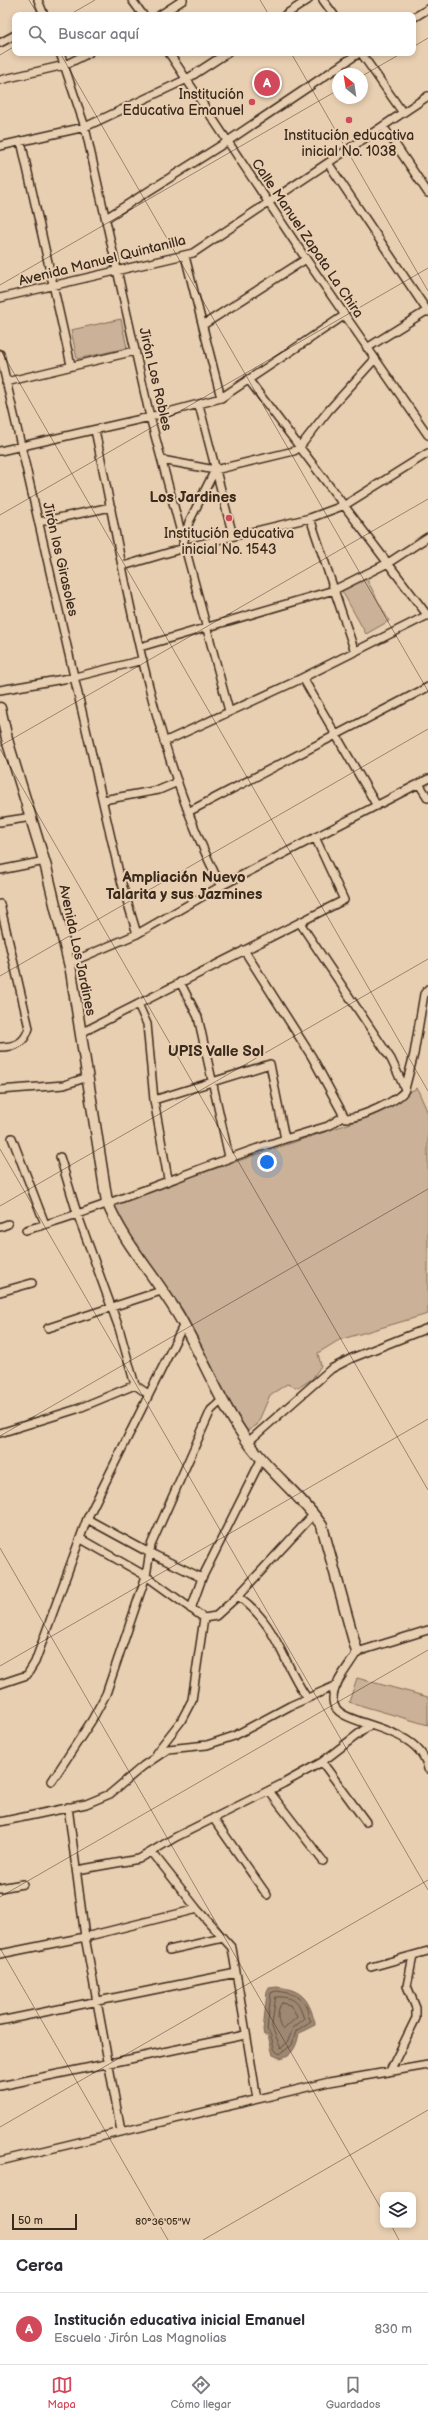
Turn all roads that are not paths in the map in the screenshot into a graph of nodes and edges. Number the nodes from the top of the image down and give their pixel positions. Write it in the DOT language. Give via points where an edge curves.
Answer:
graph roads {
  1 [pos="38,0"];
  2 [pos="132,0"];
  3 [pos="183,0"];
  4 [pos="308,0"];
  5 [pos="324,0"];
  6 [pos="428,9"];
  7 [pos="43,12"];
  8 [pos="141,12"];
  9 [pos="165,12"];
  10 [pos="290,12"];
  11 [pos="332,12"];
  12 [pos="416,16"];
  13 [pos="12,37"];
  14 [pos="0,43"];
  15 [pos="61,56"];
  16 [pos="83,56"];
  17 [pos="171,56"];
  18 [pos="222,56"];
  19 [pos="356,56"];
  20 [pos="362,56"];
  21 [pos="65,66"];
  22 [pos="187,79"];
  23 [pos="0,80"];
  24 [pos="428,96"];
  25 [pos="403,113"];
  26 [pos="383,126"];
  27 [pos="85,127"];
  28 [pos="21,141"];
  29 [pos="228,142"];
  30 [pos="0,146"];
  31 [pos="328,163"];
  32 [pos="428,193"];
  33 [pos="269,203"];
  34 [pos="106,218"];
  35 [pos="185,256"];
  36 [pos="306,259"];
  37 [pos="118,271"];
  38 [pos="52,286"];
  39 [pos="0,298"];
  40 [pos="428,310"];
  41 [pos="345,315"];
  42 [pos="203,325"];
  43 [pos="367,348"];
  44 [pos="135,351"];
  45 [pos="0,354"];
  46 [pos="375,359"];
  47 [pos="71,365"];
  48 [pos="248,379"];
  49 [pos="6,382"];
  50 [pos="221,398"];
  51 [pos="199,405"];
  52 [pos="150,417"];
  53 [pos="95,430"];
  54 [pos="428,435"];
  55 [pos="22,446"];
  56 [pos="299,448"];
  57 [pos="0,451"];
  58 [pos="428,453"];
  59 [pos="162,460"];
  60 [pos="215,470"];
  61 [pos="345,505"];
  62 [pos="111,507"];
  63 [pos="310,518"];
  64 [pos="39,522"];
  65 [pos="233,536"];
  66 [pos="428,537"];
  67 [pos="183,546"];
  68 [pos="388,563"];
  69 [pos="123,566"];
  70 [pos="334,590"];
  71 [pos="428,616"];
  72 [pos="206,627"];
  73 [pos="140,647"];
  74 [pos="355,652"];
  75 [pos="143,660"];
  76 [pos="75,677"];
  77 [pos="303,678"];
  78 [pos="428,687"];
  79 [pos="0,690"];
  80 [pos="0,708"];
  81 [pos="229,711"];
  82 [pos="336,734"];
  83 [pos="164,742"];
  84 [pos="4,743"];
  85 [pos="428,779"];
  86 [pos="178,782"];
  87 [pos="419,784"];
  88 [pos="428,798"];
  89 [pos="103,800"];
  90 [pos="377,806"];
  91 [pos="188,812"];
  92 [pos="32,817"];
  93 [pos="0,822"];
  94 [pos="315,837"];
  95 [pos="45,861"];
  96 [pos="0,870"];
  97 [pos="221,886"];
  98 [pos="0,904"];
  99 [pos="300,923"];
  100 [pos="137,934"];
  101 [pos="244,950"];
  102 [pos="69,963"];
  103 [pos="180,982"];
  104 [pos="428,989"];
  105 [pos="138,1004"];
  106 [pos="81,1033"];
  107 [pos="0,1047"];
  108 [pos="88,1078"];
  109 [pos="212,1081"];
  110 [pos="405,1089"];
  111 [pos="0,1090"];
  112 [pos="154,1100"];
  113 [pos="342,1117"];
  114 [pos="12,1138"];
  115 [pos="285,1139"];
  116 [pos="60,1157"];
  117 [pos="229,1157"];
  118 [pos="168,1179"];
  119 [pos="107,1202"];
  120 [pos="77,1213"];
  121 [pos="8,1224"];
  122 [pos="45,1224"];
  123 [pos="0,1226"];
  124 [pos="26,1230"];
  125 [pos="32,1283"];
  126 [pos="161,1291"];
  127 [pos="0,1292"];
  128 [pos="111,1308"];
  129 [pos="184,1324"];
  130 [pos="48,1328"];
  131 [pos="428,1328"];
  132 [pos="135,1385"];
  133 [pos="148,1394"];
  134 [pos="221,1401"];
  135 [pos="0,1433"];
  136 [pos="248,1442"];
  137 [pos="261,1460"];
  138 [pos="314,1514"];
  139 [pos="87,1519"];
  140 [pos="81,1539"];
  141 [pos="149,1552"];
  142 [pos="146,1576"];
  143 [pos="202,1578"];
  144 [pos="238,1596"];
  145 [pos="191,1609"];
  146 [pos="204,1618"];
  147 [pos="428,1630"];
  148 [pos="357,1652"];
  149 [pos="0,1684"];
  150 [pos="337,1685"];
  151 [pos="307,1698"];
  152 [pos="370,1725"];
  153 [pos="322,1762"];
  154 [pos="143,1766"];
  155 [pos="428,1769"];
  156 [pos="52,1781"];
  157 [pos="269,1791"];
  158 [pos="68,1807"];
  159 [pos="213,1818"];
  160 [pos="0,1822"];
  161 [pos="366,1822"];
  162 [pos="152,1852"];
  163 [pos="323,1861"];
  164 [pos="77,1870"];
  165 [pos="23,1884"];
  166 [pos="0,1888"];
  167 [pos="267,1895"];
  168 [pos="197,1909"];
  169 [pos="85,1938"];
  170 [pos="223,1938"];
  171 [pos="170,1950"];
  172 [pos="428,1952"];
  173 [pos="0,1954"];
  174 [pos="413,1956"];
  175 [pos="371,1968"];
  176 [pos="236,1973"];
  177 [pos="98,2000"];
  178 [pos="0,2021"];
  179 [pos="245,2035"];
  180 [pos="108,2064"];
  181 [pos="428,2065"];
  182 [pos="390,2071"];
  183 [pos="0,2086"];
  184 [pos="258,2099"];
  185 [pos="122,2131"];
  186 [pos="0,2161"];
  1 -- 7 [label="street"];
  2 -- 8 [label="street"];
  3 -- 9 [label="street"];
  4 -- 10 [label="street"];
  5 -- 11 [label="street"];
  6 -- 12 [label="street"];
  13 -- 14 [label="street"];
  15 -- 21 [label="street, Jirón Los Robles"];
  16 -- 21 [label="street"];
  17 -- 22 [label="street, Calle Manuel Zapata La Chira"];
  18 -- 22 [label="street"];
  19 -- 29 [label="street"];
  20 -- 25 [label="street"];
  21 -- 23 [label="street"];
  21 -- 27 [label="street, Jirón Los Robles"];
  22 -- 27 [label="street"];
  22 -- 29 [label="street, Calle Manuel Zapata La Chira"];
  24 -- 25 [label="street, Avenida Manuel Quintanilla"];
  25 -- 26 [label="street, Avenida Manuel Quintanilla"];
  26 -- 31 [label="street, Avenida Manuel Quintanilla"];
  26 -- 32 [label="street"];
  27 -- 28 [label="street"];
  27 -- 34 [label="street, Jirón Los Robles"];
  28 -- 30 [label="street"];
  28 -- 38 [label="street"];
  29 -- 33 [label="street, Calle Manuel Zapata La Chira"];
  29 -- 34 [label="street"];
  31 -- 33 [label="street, Avenida Manuel Quintanilla"];
  31 -- 40 [label="street"];
  33 -- 35 [label="street, Avenida Manuel Quintanilla"];
  33 -- 36 [label="street, Calle Manuel Zapata La Chira"];
  34 -- 37 [label="street, Jirón Los Robles"];
  35 -- 37 [label="street, Avenida Manuel Quintanilla"];
  35 -- 42 [label="street"];
  36 -- 41 [label="street, Calle Manuel Zapata La Chira"];
  36 -- 42 [label="street"];
  37 -- 38 [label="street, Avenida Manuel Quintanilla"];
  37 -- 44 [label="street, Jirón Los Robles"];
  38 -- 39 [label="street, Avenida Manuel Quintanilla"];
  38 -- 47 [label="street"];
  40 -- 43 [label="street"];
  41 -- 43 [label="street, Calle Manuel Zapata La Chira"];
  41 -- 48 [label="street"];
  42 -- 50 [label="street"];
  43 -- 46 [label="street, Calle Manuel Zapata La Chira"];
  44 -- 47 [label="street"];
  44 -- 52 [label="street, Jirón Los Robles"];
  45 -- 49 [label="street, Jirón los Girasoles"];
  46 -- 54 [label="street, Calle Manuel Zapata La Chira"];
  46 -- 56 [label="street"];
  47 -- 49 [label="street"];
  48 -- 50 [label="street"];
  48 -- 56 [label="street"];
  49 -- 55 [label="street, Jirón los Girasoles"];
  50 -- 51 [label="street"];
  51 -- 52 [label="street"];
  51 -- 60 [label="street"];
  52 -- 53 [label="street"];
  52 -- 59 [label="street, Jirón Los Robles"];
  53 -- 55 [label="street"];
  53 -- 62 [label="street"];
  55 -- 57 [label="street"];
  55 -- 64 [label="street, Jirón los Girasoles"];
  56 -- 60 [label="street" via="227,469"];
  56 -- 61 [label="street"];
  58 -- 61 [label="street"];
  59 -- 60 [label="street"];
  59 -- 67 [label="street, Jirón Los Robles"];
  60 -- 65 [label="street"];
  60 -- 67 [label="street" via="189,522"];
  61 -- 63 [label="street"];
  61 -- 68 [label="street"];
  62 -- 64 [label="street"];
  62 -- 69 [label="street"];
  63 -- 65 [label="street"];
  63 -- 70 [label="street"];
  64 -- 76 [label="street, Jirón los Girasoles"];
  65 -- 67 [label="street"];
  66 -- 68 [label="street"];
  67 -- 69 [label="street"];
  67 -- 72 [label="street, Jirón Los Robles"];
  68 -- 70 [label="street"];
  68 -- 71 [label="street"];
  69 -- 73 [label="street"];
  70 -- 72 [label="street"];
  70 -- 74 [label="street"];
  71 -- 74 [label="street"];
  72 -- 73 [label="street"];
  72 -- 81 [label="street, Jirón Los Robles"];
  73 -- 75 [label="street"];
  74 -- 77 [label="street"];
  75 -- 76 [label="street"];
  75 -- 83 [label="street" via="154,712"];
  76 -- 79 [label="street"];
  76 -- 89 [label="street, Jirón los Girasoles"];
  77 -- 81 [label="street"];
  77 -- 82 [label="street"];
  78 -- 82 [label="street"];
  80 -- 84 [label="street, Avenida Los Jardines"];
  81 -- 83 [label="street"];
  82 -- 90 [label="street"];
  82 -- 91 [label="street"];
  83 -- 86 [label="street"];
  84 -- 92 [label="street, Avenida Los Jardines"];
  85 -- 87 [label="street"];
  86 -- 89 [label="street" via="159,790"];
  86 -- 91 [label="street"];
  87 -- 88 [label="street"];
  87 -- 90 [label="street"];
  89 -- 100 [label="street, Jirón los Girasoles" via="120,877"];
  90 -- 94 [label="street"];
  91 -- 97 [label="street" via="199,843"];
  92 -- 93 [label="street"];
  92 -- 95 [label="street, Avenida Los Jardines"];
  94 -- 97 [label="street"];
  94 -- 99 [label="street" via="344,900"];
  95 -- 96 [label="street"];
  95 -- 102 [label="street, Avenida Los Jardines"];
  97 -- 100 [label="street"];
  98 -- 107 [label="street" via="29,1028 26,1038 20,1043"];
  99 -- 101 [label="street"];
  99 -- 110 [label="street" via="391,1059"];
  100 -- 102 [label="street"];
  101 -- 103 [label="street"];
  101 -- 113 [label="street" via="312,1057 344,1116"];
  102 -- 106 [label="street, Avenida Los Jardines"];
  103 -- 105 [label="street"];
  103 -- 109 [label="street" via="198,1017"];
  104 -- 110 [label="street" via="424,994"];
  105 -- 106 [label="street"];
  105 -- 112 [label="street" via="147,1024"];
  106 -- 108 [label="street, Avenida Los Jardines"];
  108 -- 111 [label="street" via="64,1085"];
  108 -- 119 [label="street, Avenida Los Jardines"];
  109 -- 112 [label="street"];
  109 -- 115 [label="street" via="270,1064"];
  109 -- 117 [label="street"];
  110 -- 113 [label="street" via="401,1096 362,1116 350,1119"];
  112 -- 118 [label="street"];
  113 -- 115 [label="street" via="328,1126"];
  114 -- 122 [label="street"];
  115 -- 117 [label="street"];
  116 -- 120 [label="street"];
  117 -- 118 [label="street"];
  118 -- 119 [label="street"];
  119 -- 120 [label="street"];
  119 -- 126 [label="street, Avenida Los Jardines" via="122,1235"];
  120 -- 122 [label="street"];
  120 -- 128 [label="street"];
  121 -- 123 [label="street"];
  122 -- 124 [label="street"];
  125 -- 127 [label="street"];
  126 -- 128 [label="street"];
  126 -- 129 [label="street, Avenida Los Jardines"];
  128 -- 130 [label="street"];
  128 -- 132 [label="street"];
  129 -- 133 [label="street"];
  129 -- 134 [label="street, Avenida Los Jardines"];
  131 -- 136 [label="street" via="352,1358 332,1369"];
  132 -- 133 [label="street"];
  132 -- 135 [label="street" via="77,1409"];
  133 -- 139 [label="street"];
  134 -- 136 [label="street, Avenida Los Jardines"];
  134 -- 141 [label="street" via="211,1410"];
  136 -- 137 [label="street, Avenida Los Jardines"];
  137 -- 138 [label="street, Avenida Los Jardines"];
  137 -- 143 [label="street"];
  138 -- 144 [label="street"];
  138 -- 148 [label="street, Avenida Los Jardines" via="327,1540"];
  139 -- 140 [label="street"];
  139 -- 141 [label="street"];
  140 -- 142 [label="street"];
  140 -- 149 [label="street" via="35,1662 26,1675"];
  141 -- 142 [label="street"];
  141 -- 143 [label="street"];
  142 -- 145 [label="street"];
  142 -- 156 [label="street" via="99,1709"];
  143 -- 145 [label="street"];
  144 -- 146 [label="street" via="216,1616"];
  144 -- 151 [label="street" via="250,1604 273,1632 287,1667"];
  145 -- 146 [label="street"];
  146 -- 154 [label="street" via="189,1708 162,1747"];
  147 -- 148 [label="street"];
  148 -- 150 [label="street"];
  150 -- 151 [label="street"];
  150 -- 152 [label="street" via="332,1699 337,1710"];
  151 -- 154 [label="street" via="234,1736 207,1745 168,1749"];
  152 -- 153 [label="street"];
  152 -- 155 [label="street" via="408,1739 419,1750"];
  153 -- 157 [label="street"];
  153 -- 161 [label="street"];
  154 -- 158 [label="street" via="110,1794"];
  157 -- 159 [label="street"];
  157 -- 163 [label="street"];
  158 -- 160 [label="street"];
  158 -- 164 [label="street"];
  159 -- 162 [label="street"];
  159 -- 167 [label="street"];
  162 -- 164 [label="street" via="139,1859"];
  162 -- 168 [label="street"];
  164 -- 169 [label="street"];
  165 -- 166 [label="street"];
  168 -- 169 [label="street"];
  168 -- 170 [label="street"];
  169 -- 173 [label="street"];
  169 -- 177 [label="street"];
  170 -- 171 [label="street"];
  170 -- 176 [label="street" via="232,1948"];
  172 -- 174 [label="street"];
  174 -- 175 [label="street"];
  174 -- 182 [label="street" via="407,1986 416,2008 416,2018"];
  176 -- 177 [label="street"];
  176 -- 179 [label="street"];
  177 -- 178 [label="street"];
  177 -- 180 [label="street"];
  179 -- 180 [label="street"];
  179 -- 184 [label="street"];
  180 -- 183 [label="street"];
  180 -- 185 [label="street"];
  181 -- 182 [label="street"];
  182 -- 184 [label="street"];
  184 -- 185 [label="street"];
  185 -- 186 [label="street"];
}
